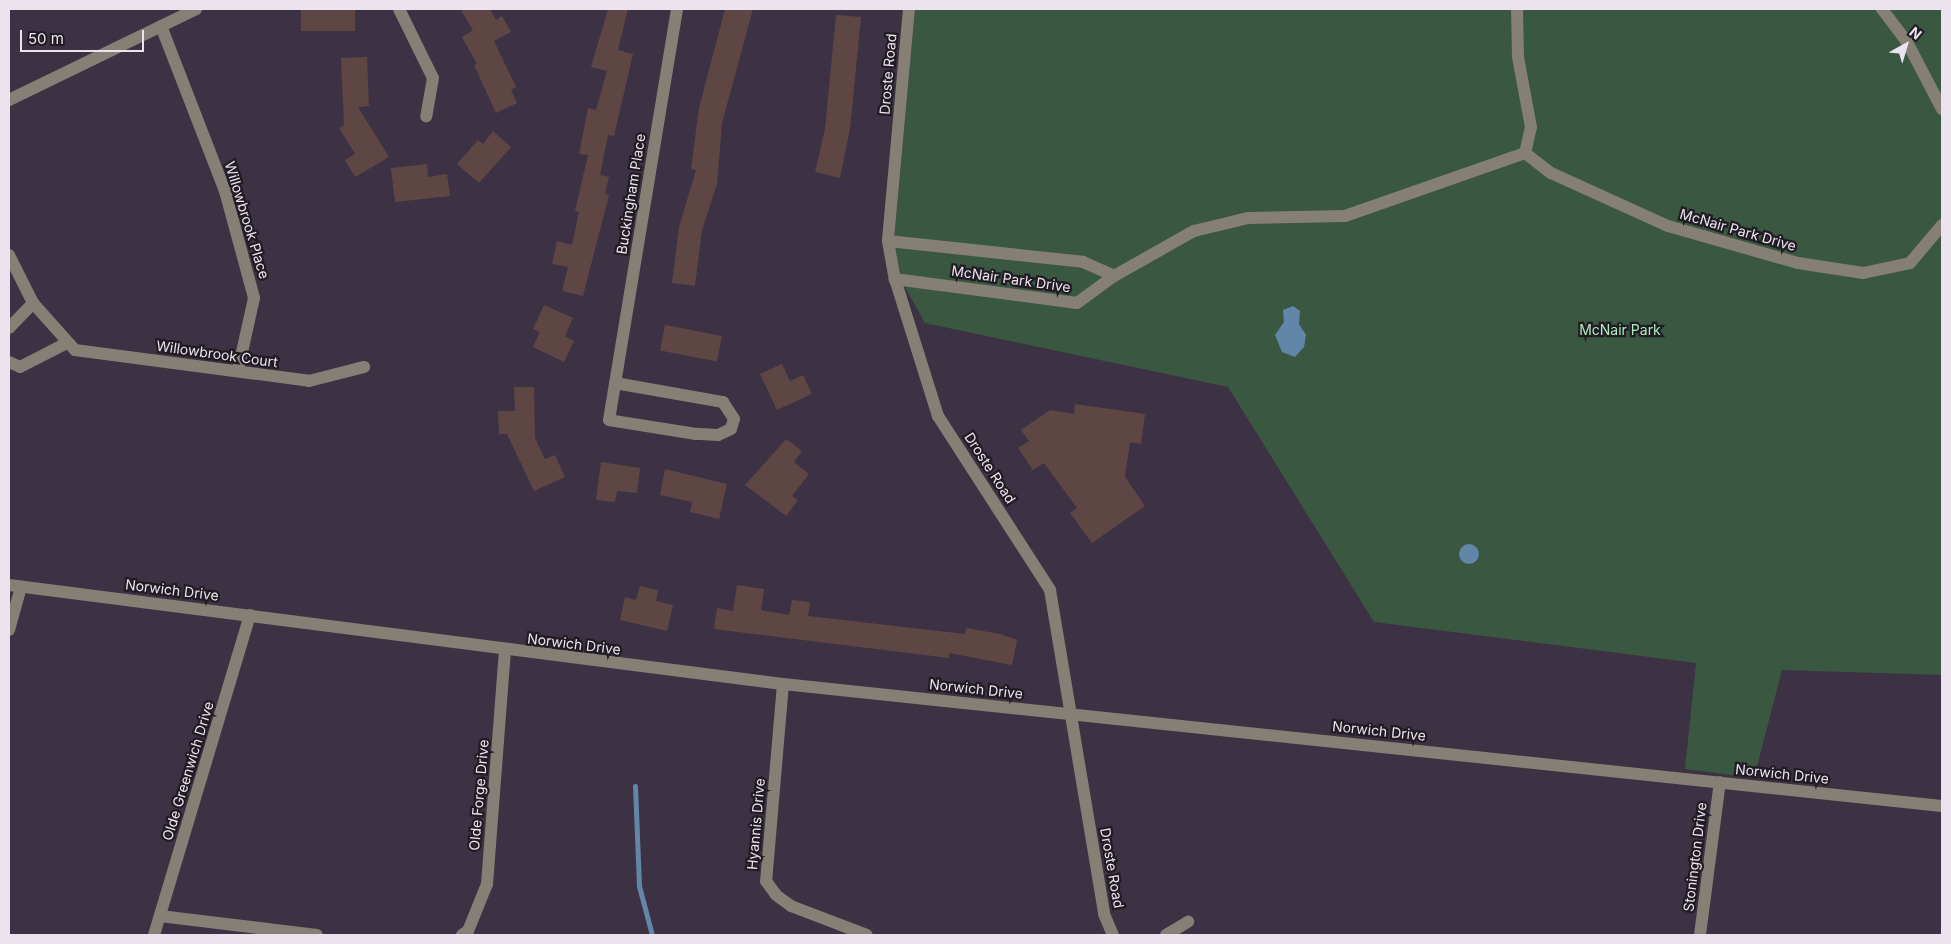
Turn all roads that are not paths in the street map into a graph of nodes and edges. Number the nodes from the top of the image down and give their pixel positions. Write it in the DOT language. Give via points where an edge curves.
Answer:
graph roads {
  1 [pos="196,9"];
  2 [pos="399,9"];
  3 [pos="677,9"];
  4 [pos="909,9"];
  5 [pos="1517,9"];
  6 [pos="1882,9"];
  7 [pos="161,26"];
  8 [pos="9,100"];
  9 [pos="1942,109"];
  10 [pos="426,116"];
  11 [pos="1525,153"];
  12 [pos="1942,225"];
  13 [pos="888,241"];
  14 [pos="9,255"];
  15 [pos="1114,276"];
  16 [pos="895,279"];
  17 [pos="33,303"];
  18 [pos="9,328"];
  19 [pos="67,344"];
  20 [pos="9,362"];
  21 [pos="364,367"];
  22 [pos="238,370"];
  23 [pos="615,384"];
  24 [pos="15,586"];
  25 [pos="250,615"];
  26 [pos="9,630"];
  27 [pos="506,650"];
  28 [pos="783,684"];
  29 [pos="1069,714"];
  30 [pos="1720,782"];
  31 [pos="1942,806"];
  32 [pos="160,916"];
  33 [pos="1188,922"];
  34 [pos="154,935"];
  35 [pos="317,935"];
  36 [pos="462,935"];
  37 [pos="867,935"];
  38 [pos="1114,935"];
  39 [pos="1166,935"];
  40 [pos="1700,935"];
  1 -- 7 [label="street"];
  2 -- 10 [label="street" via="433,78"];
  3 -- 23 [label="street, Buckingham Place"];
  4 -- 13 [label="street, Droste Road"];
  5 -- 11 [label="street" via="1518,56 1531,127"];
  6 -- 9 [label="street" via="1906,42"];
  7 -- 8 [label="street"];
  7 -- 22 [label="street, Willowbrook Place" via="225,191 254,298"];
  11 -- 12 [label="street, McNair Park Drive" via="1551,173 1668,226 1798,263 1863,273 1910,263"];
  11 -- 15 [label="street, McNair Park Drive" via="1345,216 1248,218 1194,230"];
  13 -- 15 [label="street, McNair Park Drive" via="1083,262"];
  13 -- 16 [label="street, Droste Road"];
  14 -- 17 [label="street"];
  15 -- 16 [label="street, McNair Park Drive" via="1077,303"];
  16 -- 29 [label="street, Droste Road" via="938,416 1050,590"];
  17 -- 18 [label="street"];
  17 -- 19 [label="street"];
  19 -- 20 [label="street" via="20,367"];
  19 -- 22 [label="street, Willowbrook Court" via="75,350"];
  21 -- 22 [label="street, Willowbrook Court" via="309,381"];
  23 -- 23 [label="street, Buckingham Place" via="609,420 696,434 718,435 732,429 734,419 723,402"];
  24 -- 25 [label="street, Norwich Drive"];
  24 -- 26 [label="street"];
  25 -- 27 [label="street, Norwich Drive"];
  25 -- 32 [label="street, Olde Greenwich Drive"];
  27 -- 28 [label="street, Norwich Drive"];
  27 -- 36 [label="street, Olde Forge Drive" via="487,884 468,931"];
  28 -- 29 [label="street, Norwich Drive"];
  28 -- 37 [label="street, Hyannis Drive" via="766,881 776,895 791,906"];
  29 -- 30 [label="street, Norwich Drive"];
  29 -- 38 [label="street, Droste Road" via="1104,914"];
  30 -- 31 [label="street, Norwich Drive"];
  30 -- 40 [label="street, Stonington Drive"];
  32 -- 34 [label="street, Olde Greenwich Drive"];
  32 -- 35 [label="street"];
  33 -- 39 [label="street"];
}
